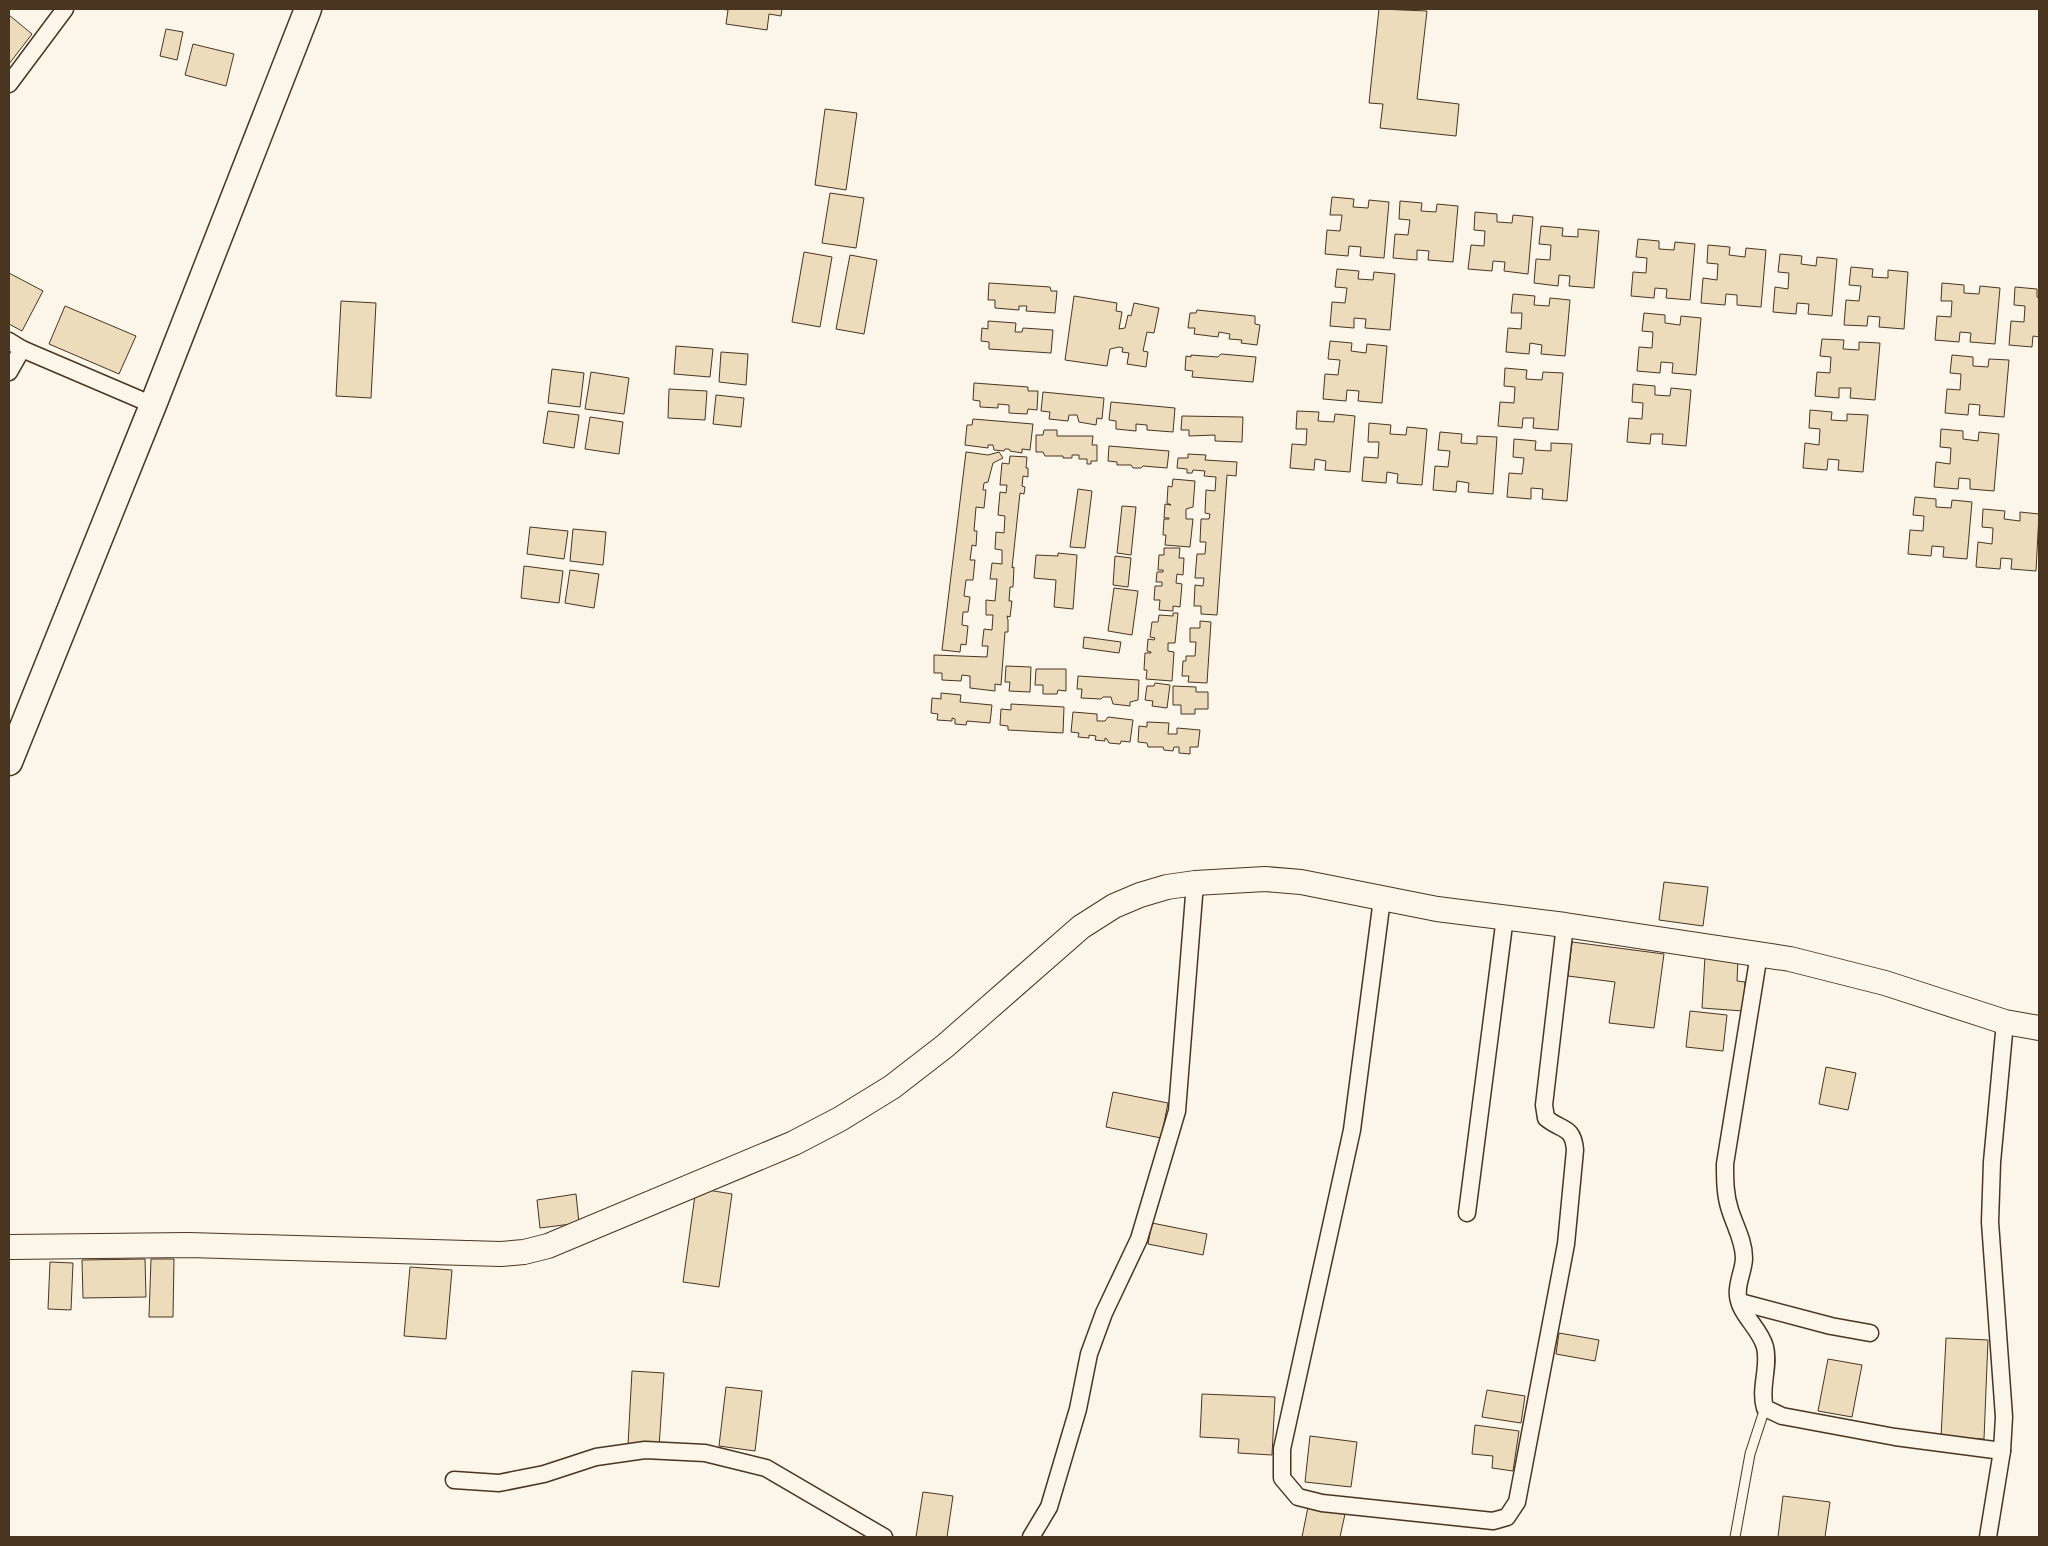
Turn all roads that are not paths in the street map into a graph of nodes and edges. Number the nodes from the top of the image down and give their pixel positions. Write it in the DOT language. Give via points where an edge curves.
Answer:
graph roads {
  1 [pos="65,9"];
  2 [pos="308,9"];
  3 [pos="9,84"];
  4 [pos="15,345"];
  5 [pos="9,372"];
  6 [pos="153,405"];
  7 [pos="9,762"];
  8 [pos="1195,883"];
  9 [pos="1382,899"];
  10 [pos="1505,917"];
  11 [pos="1566,926"];
  12 [pos="1759,954"];
  13 [pos="2004,1022"];
  14 [pos="2039,1028"];
  15 [pos="1467,1213"];
  16 [pos="9,1247"];
  17 [pos="1740,1302"];
  18 [pos="1870,1333"];
  19 [pos="1765,1408"];
  20 [pos="2002,1451"];
  21 [pos="454,1480"];
  22 [pos="884,1537"];
  23 [pos="1031,1537"];
  24 [pos="1735,1537"];
  25 [pos="1988,1537"];
  1 -- 3 [label="street"];
  2 -- 6 [label="main road"];
  4 -- 5 [label="street"];
  4 -- 6 [label="street"];
  6 -- 7 [label="main road"];
  8 -- 9 [label="street" via="1265,879 1301,882"];
  8 -- 16 [label="street" via="1140,895 1114,906 1081,927 945,1046 892,1087 840,1119 794,1143 548,1246 502,1254 180,1245"];
  8 -- 23 [label="street" via="1177,1111 1139,1239 1104,1313 1089,1354 1078,1409 1048,1507"];
  9 -- 10 [label="street"];
  9 -- 11 [label="street" via="1352,1130 1282,1449 1282,1478 1298,1498 1322,1504 1493,1521 1507,1517 1517,1502 1566,1244 1575,1150 1574,1138 1568,1129 1546,1118 1544,1106"];
  10 -- 11 [label="street"];
  10 -- 15 [label="street"];
  11 -- 12 [label="street"];
  12 -- 13 [label="street" via="1859,976"];
  12 -- 17 [label="street" via="1725,1164 1725,1190 1744,1258 1738,1296"];
  13 -- 14 [label="street"];
  13 -- 20 [label="street" via="1990,1222 2004,1417"];
  17 -- 18 [label="street"];
  17 -- 19 [label="street" via="1765,1347 1762,1393"];
  19 -- 20 [label="street" via="1782,1416 1895,1437"];
  19 -- 24 [label="lane" via="1750,1454"];
  20 -- 25 [label="street"];
  21 -- 22 [label="street" via="499,1483 544,1474 596,1456 646,1450 705,1453 766,1468"];
}
